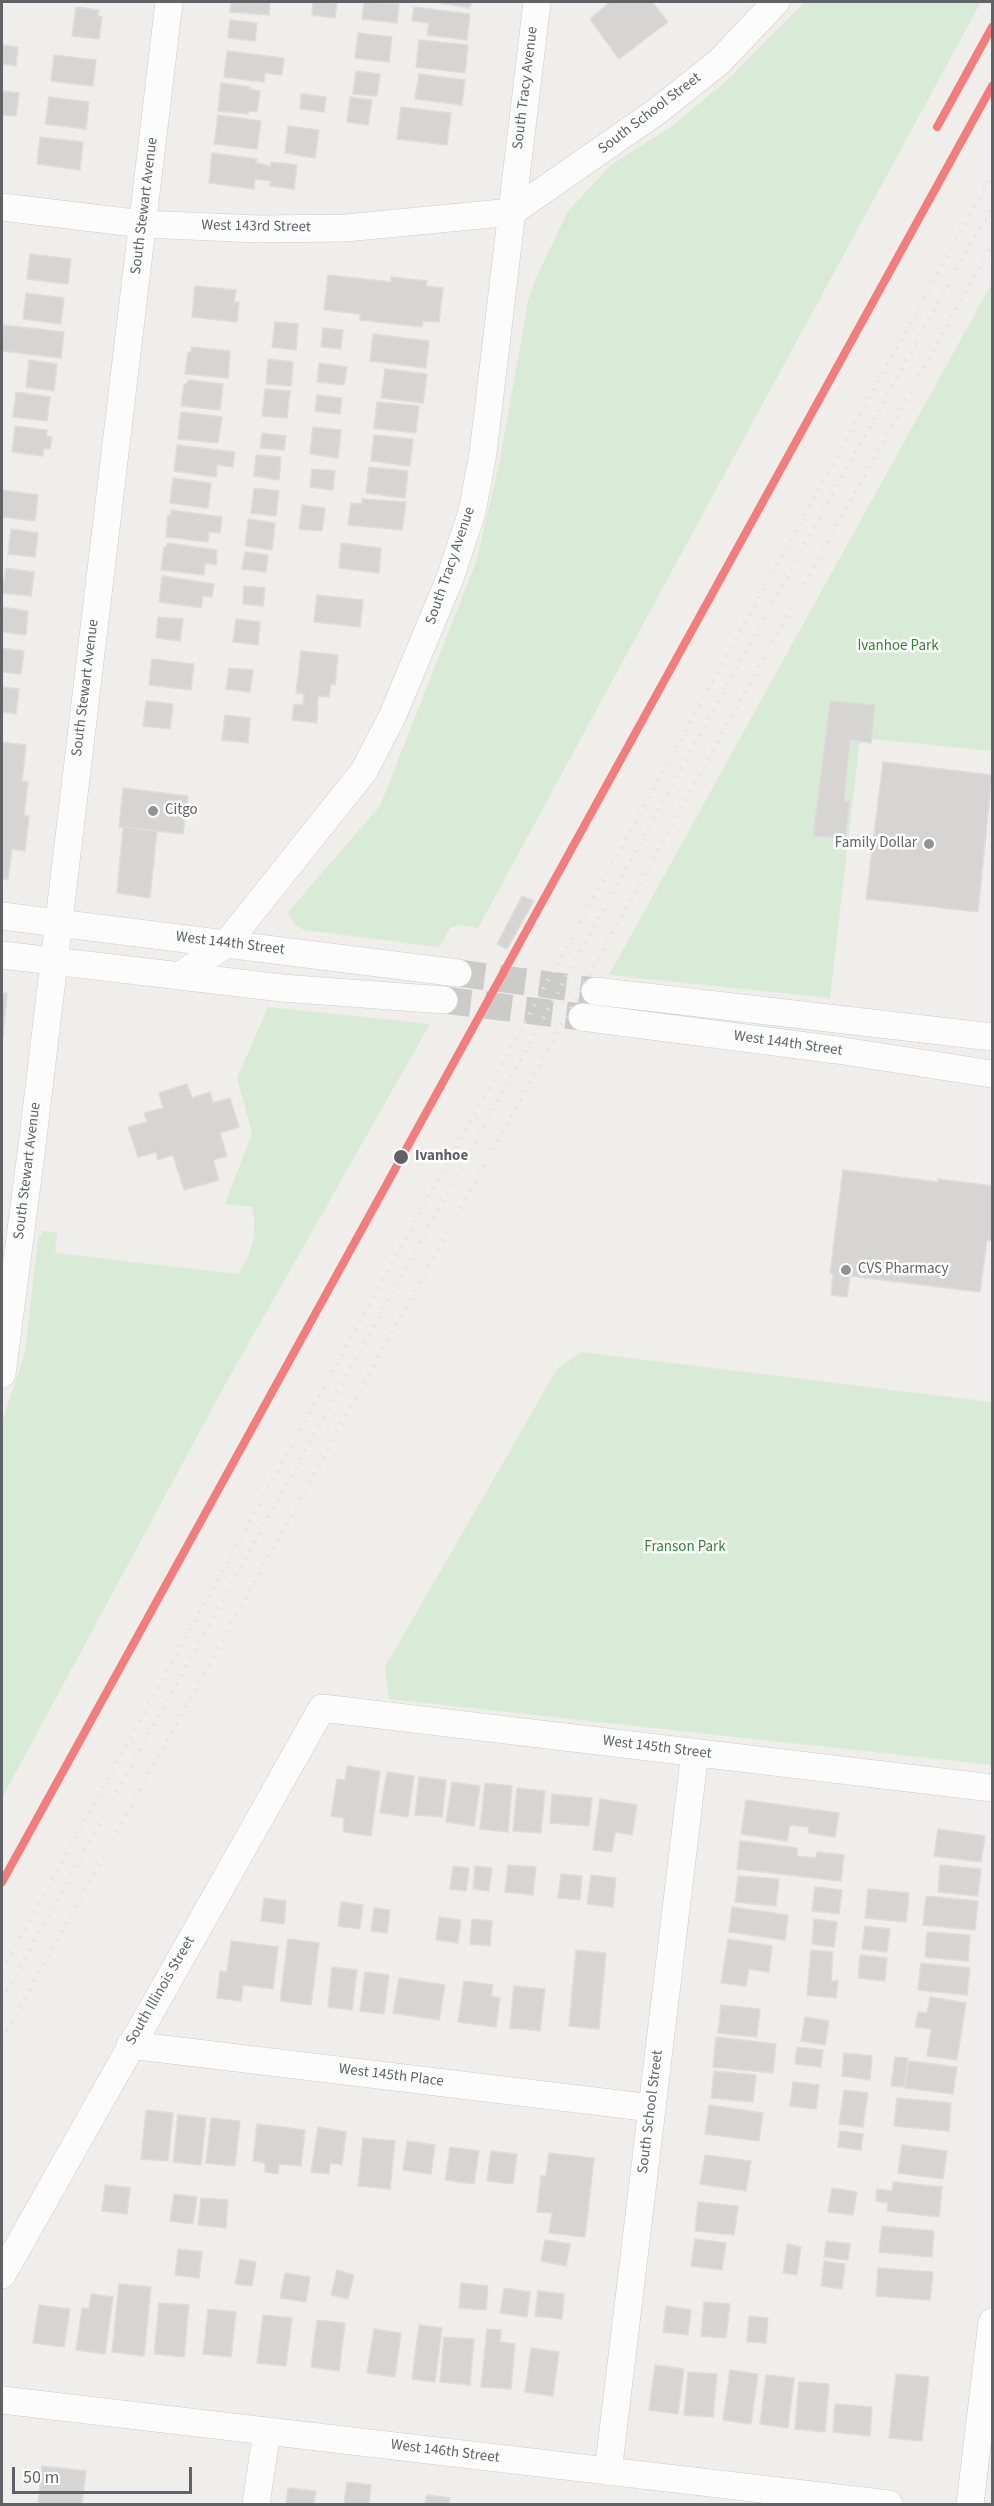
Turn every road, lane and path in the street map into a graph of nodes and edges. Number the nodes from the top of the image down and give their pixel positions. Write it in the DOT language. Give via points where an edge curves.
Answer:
graph roads {
  1 [pos="169,2"];
  2 [pos="537,2"];
  3 [pos="776,2"];
  4 [pos="2,207"];
  5 [pos="512,212"];
  6 [pos="143,224"];
  7 [pos="2,916"];
  8 [pos="57,923"];
  9 [pos="226,944"];
  10 [pos="2,955"];
  11 [pos="53,962"];
  12 [pos="458,973"];
  13 [pos="179,976"];
  14 [pos="595,991"];
  15 [pos="444,1000"];
  16 [pos="582,1017"];
  17 [pos="847,1019"];
  18 [pos="993,1037"];
  19 [pos="837,1050"];
  20 [pos="993,1074"];
  21 [pos="2,1374"];
  22 [pos="322,1708"];
  23 [pos="695,1752"];
  24 [pos="993,1788"];
  25 [pos="130,2045"];
  26 [pos="652,2108"];
  27 [pos="2,2274"];
  28 [pos="993,2322"];
  29 [pos="2,2400"];
  30 [pos="267,2431"];
  31 [pos="608,2472"];
  32 [pos="704,2494"];
  33 [pos="256,2505"];
  34 [pos="889,2505"];
  35 [pos="970,2505"];
  1 -- 6 [label="street, South Stewart Avenue"];
  2 -- 5 [label="street, South Tracy Avenue"];
  3 -- 5 [label="street, South School Street" via="719,62 656,112"];
  4 -- 6 [label="street, West 143rd Street"];
  5 -- 6 [label="street, West 143rd Street" via="346,228"];
  5 -- 9 [label="street, South Tracy Avenue" via="483,453 472,512 450,578 392,717 364,771"];
  6 -- 8 [label="street, South Stewart Avenue"];
  7 -- 8 [label="street, West 144th Street"];
  8 -- 9 [label="street, West 144th Street"];
  8 -- 11 [label="street, South Stewart Avenue"];
  9 -- 12 [label="street, West 144th Street"];
  9 -- 13 [label="street, South Tracy Avenue"];
  10 -- 11 [label="street"];
  11 -- 13 [label="street"];
  11 -- 21 [label="street, South Stewart Avenue"];
  13 -- 15 [label="street"];
  14 -- 17 [label="street, West 144th Street"];
  16 -- 19 [label="street, West 144th Street"];
  17 -- 18 [label="street, West 144th Street"];
  17 -- 19 [label="street"];
  19 -- 20 [label="street, West 144th Street"];
  22 -- 23 [label="street, West 145th Street"];
  22 -- 25 [label="street, South Illinois Street"];
  23 -- 24 [label="street, West 145th Street"];
  23 -- 26 [label="street, South School Street"];
  25 -- 26 [label="street, West 145th Place"];
  25 -- 27 [label="street, South Illinois Street"];
  26 -- 31 [label="street, South School Street"];
  28 -- 35 [label="street"];
  29 -- 30 [label="street, West 146th Street"];
  30 -- 31 [label="street, West 146th Street"];
  30 -- 33 [label="street"];
  31 -- 32 [label="street, West 146th Street"];
  32 -- 34 [label="street, West 146th Street"];
}
